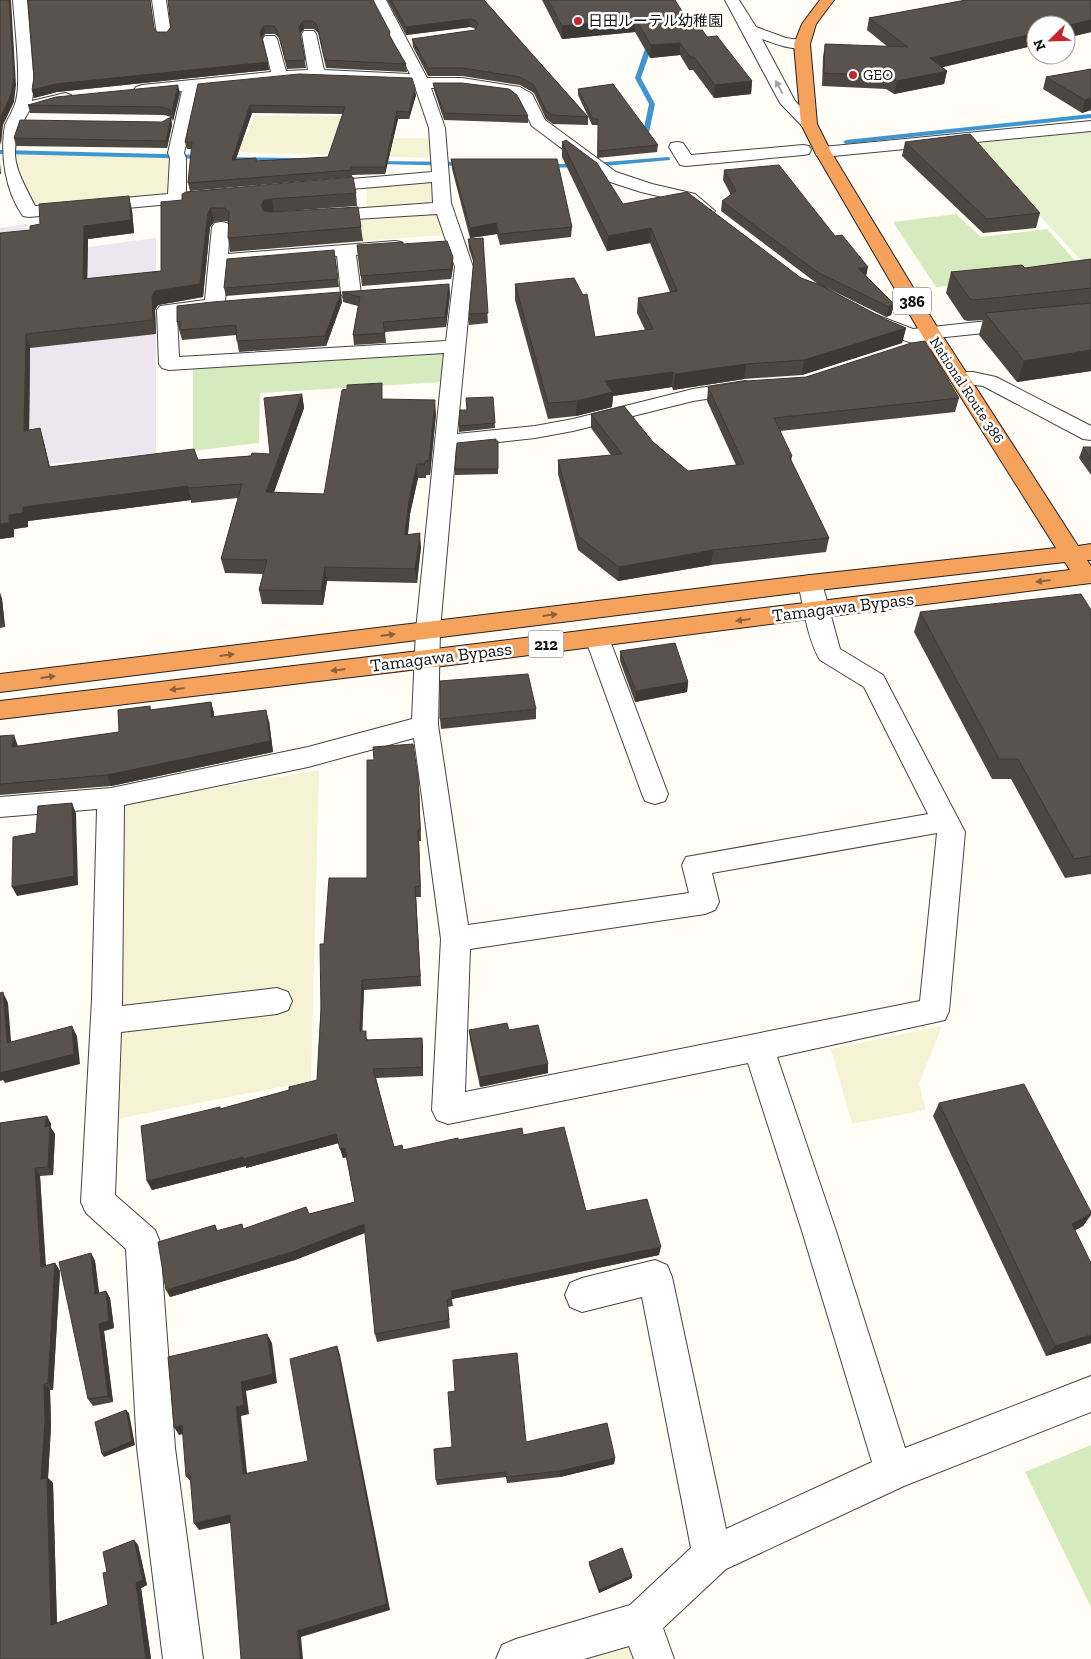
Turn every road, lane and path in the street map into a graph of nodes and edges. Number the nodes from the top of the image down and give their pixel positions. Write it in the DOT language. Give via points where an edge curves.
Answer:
graph roads {
  1 [pos="20,0"];
  2 [pos="159,0"];
  3 [pos="379,0"];
  4 [pos="732,0"];
  5 [pos="827,0"];
  6 [pos="750,30"];
  7 [pos="309,34"];
  8 [pos="164,35"];
  9 [pos="270,39"];
  10 [pos="417,40"];
  11 [pos="399,42"];
  12 [pos="802,44"];
  13 [pos="317,74"];
  14 [pos="279,75"];
  15 [pos="420,81"];
  16 [pos="191,85"];
  17 [pos="124,92"];
  18 [pos="76,97"];
  19 [pos="13,120"];
  20 [pos="36,120"];
  21 [pos="809,124"];
  22 [pos="1091,126"];
  23 [pos="677,147"];
  24 [pos="803,150"];
  25 [pos="823,152"];
  26 [pos="440,168"];
  27 [pos="6,179"];
  28 [pos="303,188"];
  29 [pos="235,194"];
  30 [pos="177,199"];
  31 [pos="443,208"];
  32 [pos="304,217"];
  33 [pos="721,222"];
  34 [pos="221,227"];
  35 [pos="454,241"];
  36 [pos="434,243"];
  37 [pos="415,244"];
  38 [pos="346,250"];
  39 [pos="217,260"];
  40 [pos="331,296"];
  41 [pos="234,302"];
  42 [pos="214,304"];
  43 [pos="858,312"];
  44 [pos="1091,316"];
  45 [pos="922,341"];
  46 [pos="455,346"];
  47 [pos="960,378"];
  48 [pos="762,386"];
  49 [pos="1091,434"];
  50 [pos="446,442"];
  51 [pos="1082,553"];
  52 [pos="1089,578"];
  53 [pos="810,583"];
  54 [pos="816,611"];
  55 [pos="428,630"];
  56 [pos="597,638"];
  57 [pos="427,659"];
  58 [pos="0,683"];
  59 [pos="0,710"];
  60 [pos="425,725"];
  61 [pos="655,794"];
  62 [pos="111,798"];
  63 [pos="0,808"];
  64 [pos="946,822"];
  65 [pos="456,938"];
  66 [pos="277,1001"];
  67 [pos="106,1021"];
  68 [pos="758,1047"];
  69 [pos="582,1295"];
  70 [pos="1091,1394"];
  71 [pos="894,1471"];
  72 [pos="712,1555"];
  73 [pos="640,1622"];
  74 [pos="183,1659"];
  75 [pos="516,1659"];
  76 [pos="654,1659"];
  1 -- 19 [label="street" via="26,85"];
  2 -- 8 [label="street"];
  3 -- 11 [label="street"];
  4 -- 6 [label="street"];
  5 -- 12 [label="highway, National Route 386 / 386" via="810,24"];
  6 -- 12 [label="street"];
  21 -- 6 [label="street, one-way" via="788,104"];
  7 -- 13 [label="street"];
  9 -- 14 [label="street"];
  10 -- 11 [label="street"];
  11 -- 15 [label="street"];
  12 -- 21 [label="highway, National Route 386 / 386"];
  13 -- 14 [label="street"];
  13 -- 15 [label="street"];
  14 -- 16 [label="street"];
  15 -- 26 [label="street" via="437,128"];
  15 -- 33 [label="street" via="514,90 526,97 538,123 610,176 689,198"];
  16 -- 17 [label="street"];
  16 -- 30 [label="street" via="177,156"];
  18 -- 19 [label="street" via="57,99"];
  19 -- 20 [label="street"];
  19 -- 27 [label="street" via="6,152"];
  21 -- 25 [label="highway, National Route 386 / 386"];
  22 -- 25 [label="street"];
  23 -- 24 [label="street" via="686,160"];
  25 -- 45 [label="highway, National Route 386 / 386"];
  26 -- 28 [label="street"];
  26 -- 31 [label="street"];
  27 -- 30 [label="street" via="29,212"];
  29 -- 30 [label="street"];
  31 -- 32 [label="street"];
  31 -- 35 [label="street"];
  34 -- 39 [label="street"];
  35 -- 36 [label="street"];
  35 -- 46 [label="street" via="464,267 453,287"];
  37 -- 38 [label="street"];
  38 -- 39 [label="street"];
  38 -- 40 [label="street" via="360,294"];
  39 -- 42 [label="street"];
  41 -- 42 [label="street"];
  42 -- 46 [label="street" via="167,310 170,364"];
  43 -- 45 [label="street"];
  44 -- 45 [label="street"];
  45 -- 47 [label="highway, National Route 386 / 386"];
  46 -- 50 [label="street"];
  47 -- 49 [label="street" via="990,381"];
  47 -- 51 [label="highway, National Route 386 / 386"];
  48 -- 50 [label="street" via="693,395 534,432"];
  50 -- 55 [label="street"];
  51 -- 52 [label="highway, National Route 386 / 386"];
  51 -- 53 [label="highway, Tamagawa Bypass / 212"];
  52 -- 54 [label="highway, Tamagawa Bypass / 212, one-way"];
  53 -- 54 [label="street"];
  55 -- 53 [label="highway, Tamagawa Bypass / 212, one-way"];
  54 -- 56 [label="highway, Tamagawa Bypass / 212, one-way"];
  54 -- 64 [label="street" via="830,654 874,682"];
  55 -- 57 [label="street"];
  58 -- 55 [label="highway, Tamagawa Bypass / 212, one-way"];
  56 -- 57 [label="highway, Tamagawa Bypass / 212"];
  56 -- 61 [label="street"];
  57 -- 59 [label="highway, Tamagawa Bypass / 212, one-way"];
  57 -- 60 [label="street"];
  60 -- 62 [label="street" via="308,757"];
  60 -- 65 [label="street"];
  62 -- 63 [label="street"];
  62 -- 67 [label="street"];
  64 -- 65 [label="street" via="696,865 705,902"];
  64 -- 68 [label="street" via="951,832 934,1011"];
  65 -- 68 [label="street" via="448,1110"];
  66 -- 67 [label="street"];
  67 -- 74 [label="street" via="98,1202 143,1242 156,1448"];
  68 -- 71 [label="street"];
  69 -- 72 [label="street" via="655,1277"];
  70 -- 71 [label="street"];
  71 -- 72 [label="street"];
  72 -- 73 [label="street"];
  73 -- 75 [label="street"];
  73 -- 76 [label="street"];
}
